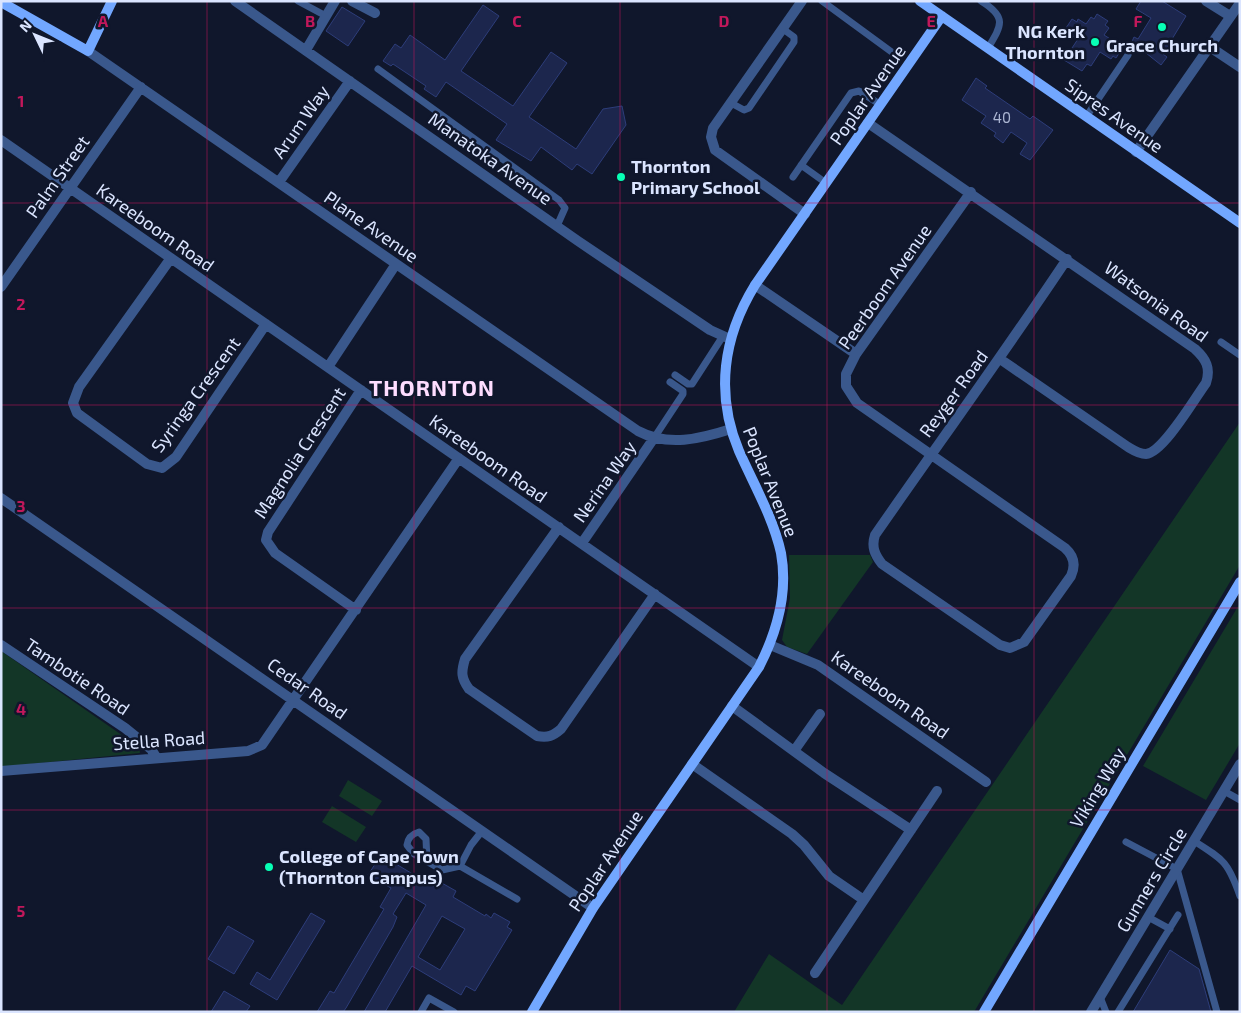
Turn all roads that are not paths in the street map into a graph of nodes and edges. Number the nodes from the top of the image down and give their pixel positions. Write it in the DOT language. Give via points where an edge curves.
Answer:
graph roads {
  1 [pos="112,1"];
  2 [pos="235,1"];
  3 [pos="298,1"];
  4 [pos="335,1"];
  5 [pos="352,1"];
  6 [pos="822,1"];
  7 [pos="920,1"];
  8 [pos="981,1"];
  9 [pos="1206,1"];
  10 [pos="1,2"];
  11 [pos="801,2"];
  12 [pos="1240,3"];
  13 [pos="375,13"];
  14 [pos="326,16"];
  15 [pos="942,16"];
  16 [pos="1230,16"];
  17 [pos="783,29"];
  18 [pos="1210,47"];
  19 [pos="988,48"];
  20 [pos="306,50"];
  21 [pos="88,51"];
  22 [pos="892,53"];
  23 [pos="1128,55"];
  24 [pos="1240,67"];
  25 [pos="378,69"];
  26 [pos="350,81"];
  27 [pos="141,86"];
  28 [pos="731,103"];
  29 [pos="881,105"];
  30 [pos="1086,117"];
  31 [pos="868,123"];
  32 [pos="1,140"];
  33 [pos="1136,152"];
  34 [pos="802,165"];
  35 [pos="793,177"];
  36 [pos="279,182"];
  37 [pos="826,183"];
  38 [pos="70,188"];
  39 [pos="970,192"];
  40 [pos="805,214"];
  41 [pos="1240,223"];
  42 [pos="557,226"];
  43 [pos="171,258"];
  44 [pos="1067,258"];
  45 [pos="396,264"];
  46 [pos="755,285"];
  47 [pos="1,287"];
  48 [pos="266,324"];
  49 [pos="727,338"];
  50 [pos="1221,342"];
  51 [pos="856,354"];
  52 [pos="1240,355"];
  53 [pos="1000,359"];
  54 [pos="328,367"];
  55 [pos="675,375"];
  56 [pos="670,382"];
  57 [pos="361,390"];
  58 [pos="731,429"];
  59 [pos="654,438"];
  60 [pos="931,455"];
  61 [pos="460,458"];
  62 [pos="1,498"];
  63 [pos="559,527"];
  64 [pos="582,543"];
  65 [pos="874,550"];
  66 [pos="1240,582"];
  67 [pos="655,594"];
  68 [pos="356,610"];
  69 [pos="1,645"];
  70 [pos="770,645"];
  71 [pos="759,667"];
  72 [pos="294,700"];
  73 [pos="732,706"];
  74 [pos="820,714"];
  75 [pos="794,751"];
  76 [pos="156,757"];
  77 [pos="692,764"];
  78 [pos="1240,764"];
  79 [pos="1,771"];
  80 [pos="986,782"];
  81 [pos="937,791"];
  82 [pos="1224,791"];
  83 [pos="1240,800"];
  84 [pos="911,830"];
  85 [pos="482,831"];
  86 [pos="1194,841"];
  87 [pos="1126,842"];
  88 [pos="427,861"];
  89 [pos="460,866"];
  90 [pos="1177,869"];
  91 [pos="1240,896"];
  92 [pos="517,899"];
  93 [pos="864,900"];
  94 [pos="593,908"];
  95 [pos="1178,915"];
  96 [pos="1148,917"];
  97 [pos="1170,929"];
  98 [pos="815,973"];
  99 [pos="1100,997"];
  100 [pos="421,1012"];
  101 [pos="454,1012"];
  102 [pos="532,1012"];
  103 [pos="984,1012"];
  104 [pos="1091,1012"];
  105 [pos="1106,1012"];
  106 [pos="1118,1012"];
  107 [pos="1217,1012"];
  1 -- 21 [label="street"];
  2 -- 20 [label="street, Manatoka Avenue"];
  3 -- 14 [label="lane"];
  4 -- 14 [label="street"];
  5 -- 13 [label="street"];
  6 -- 22 [label="lane"];
  7 -- 15 [label="street, Sipres Avenue"];
  8 -- 19 [label="lane" via="1000,18 999,30"];
  9 -- 16 [label="street"];
  10 -- 21 [label="street, Plane Avenue"];
  11 -- 17 [label="street"];
  12 -- 16 [label="street"];
  14 -- 20 [label="street"];
  15 -- 19 [label="street, Sipres Avenue"];
  15 -- 29 [label="street, Poplar Avenue"];
  16 -- 18 [label="street"];
  17 -- 28 [label="street"];
  17 -- 28 [label="lane" via="794,37 794,42 749,108 744,110"];
  18 -- 24 [label="street"];
  18 -- 33 [label="street"];
  19 -- 30 [label="street, Sipres Avenue"];
  20 -- 26 [label="street, Manatoka Avenue"];
  21 -- 27 [label="street, Plane Avenue"];
  23 -- 30 [label="lane"];
  25 -- 42 [label="lane" via="559,200 566,208"];
  26 -- 36 [label="street, Arum Way"];
  26 -- 42 [label="street, Manatoka Avenue"];
  27 -- 36 [label="street, Plane Avenue"];
  27 -- 38 [label="street, Palm Street"];
  28 -- 40 [label="street" via="714,128 711,137 715,150"];
  29 -- 31 [label="street, Poplar Avenue"];
  29 -- 34 [label="lane" via="859,91 851,93"];
  30 -- 33 [label="street, Sipres Avenue"];
  31 -- 37 [label="street, Poplar Avenue"];
  31 -- 39 [label="street, Watsonia Road"];
  32 -- 38 [label="street, Kareeboom Road"];
  33 -- 41 [label="street, Sipres Avenue"];
  34 -- 35 [label="lane"];
  34 -- 37 [label="lane"];
  36 -- 45 [label="street, Plane Avenue"];
  37 -- 40 [label="street, Poplar Avenue"];
  38 -- 43 [label="street, Kareeboom Road"];
  38 -- 47 [label="street, Palm Street"];
  39 -- 44 [label="street, Watsonia Road"];
  39 -- 51 [label="street, Peerboom Avenue"];
  40 -- 46 [label="street, Poplar Avenue"];
  42 -- 49 [label="street, Manatoka Avenue"];
  43 -- 48 [label="street, Kareeboom Road"];
  43 -- 48 [label="street, Syringa Crescent" via="79,387 73,403 77,413 147,464 162,468 170,463"];
  44 -- 53 [label="street, Reyger Road"];
  44 -- 53 [label="street, Watsonia Road" via="1195,349 1208,364 1210,374 1206,383 1165,440 1147,454 1128,446"];
  45 -- 54 [label="street"];
  45 -- 59 [label="street, Plane Avenue" via="638,431"];
  46 -- 49 [label="street, Poplar Avenue"];
  46 -- 51 [label="street"];
  48 -- 54 [label="street, Kareeboom Road"];
  49 -- 55 [label="lane" via="692,384"];
  49 -- 58 [label="street, Poplar Avenue" via="724,375"];
  50 -- 52 [label="lane"];
  51 -- 60 [label="street, Peerboom Avenue" via="846,374 846,386 851,396"];
  53 -- 60 [label="street, Reyger Road"];
  54 -- 57 [label="street, Kareeboom Road"];
  56 -- 59 [label="lane" via="683,394"];
  57 -- 61 [label="street, Kareeboom Road"];
  57 -- 68 [label="street, Magnolia Crescent" via="268,532 266,540 275,553"];
  58 -- 59 [label="street, Plane Avenue" via="678,441"];
  58 -- 70 [label="street, Poplar Avenue" via="772,523 781,555 781,601"];
  59 -- 64 [label="street, Nerina Way"];
  60 -- 65 [label="street, Reyger Road" via="876,535"];
  60 -- 65 [label="street, Peerboom Avenue" via="1066,548 1074,561 1071,576 1024,642 1010,648 1000,645 882,564"];
  61 -- 63 [label="street, Kareeboom Road"];
  61 -- 68 [label="street"];
  62 -- 72 [label="street, Cedar Road"];
  63 -- 64 [label="street, Kareeboom Road"];
  63 -- 67 [label="street" via="464,659 461,671 462,680 469,689 522,726 537,736 554,736"];
  64 -- 67 [label="street, Kareeboom Road"];
  66 -- 103 [label="street, Viking Way"];
  67 -- 71 [label="street, Kareeboom Road"];
  68 -- 72 [label="street"];
  69 -- 76 [label="street, Tambotie Road" via="125,728"];
  70 -- 71 [label="street, Poplar Avenue"];
  70 -- 80 [label="street, Kareeboom Road" via="818,665"];
  71 -- 73 [label="street, Poplar Avenue"];
  72 -- 76 [label="street, Stella Road" via="257,748"];
  72 -- 85 [label="street, Cedar Road"];
  73 -- 75 [label="street"];
  73 -- 77 [label="street, Poplar Avenue"];
  74 -- 75 [label="street"];
  75 -- 84 [label="street"];
  76 -- 79 [label="street, Stella Road"];
  77 -- 93 [label="street" via="792,834 829,876"];
  77 -- 94 [label="street, Poplar Avenue"];
  78 -- 82 [label="street, Gunners Circle"];
  81 -- 84 [label="street"];
  82 -- 83 [label="lane"];
  82 -- 86 [label="street, Gunners Circle"];
  84 -- 93 [label="street"];
  85 -- 89 [label="lane"];
  85 -- 94 [label="street, Cedar Road"];
  86 -- 90 [label="street, Gunners Circle"];
  86 -- 91 [label="lane" via="1225,862"];
  87 -- 90 [label="lane"];
  88 -- 89 [label="lane" via="442,870"];
  89 -- 92 [label="lane"];
  90 -- 96 [label="street, Gunners Circle"];
  90 -- 107 [label="lane"];
  93 -- 98 [label="street"];
  94 -- 102 [label="street, Poplar Avenue"];
  95 -- 97 [label="lane"];
  96 -- 97 [label="lane"];
  96 -- 99 [label="street, Gunners Circle"];
  97 -- 106 [label="lane"];
  99 -- 104 [label="street, Gunners Circle"];
  99 -- 105 [label="lane"];
  100 -- 101 [label="lane" via="429,998"];
}
